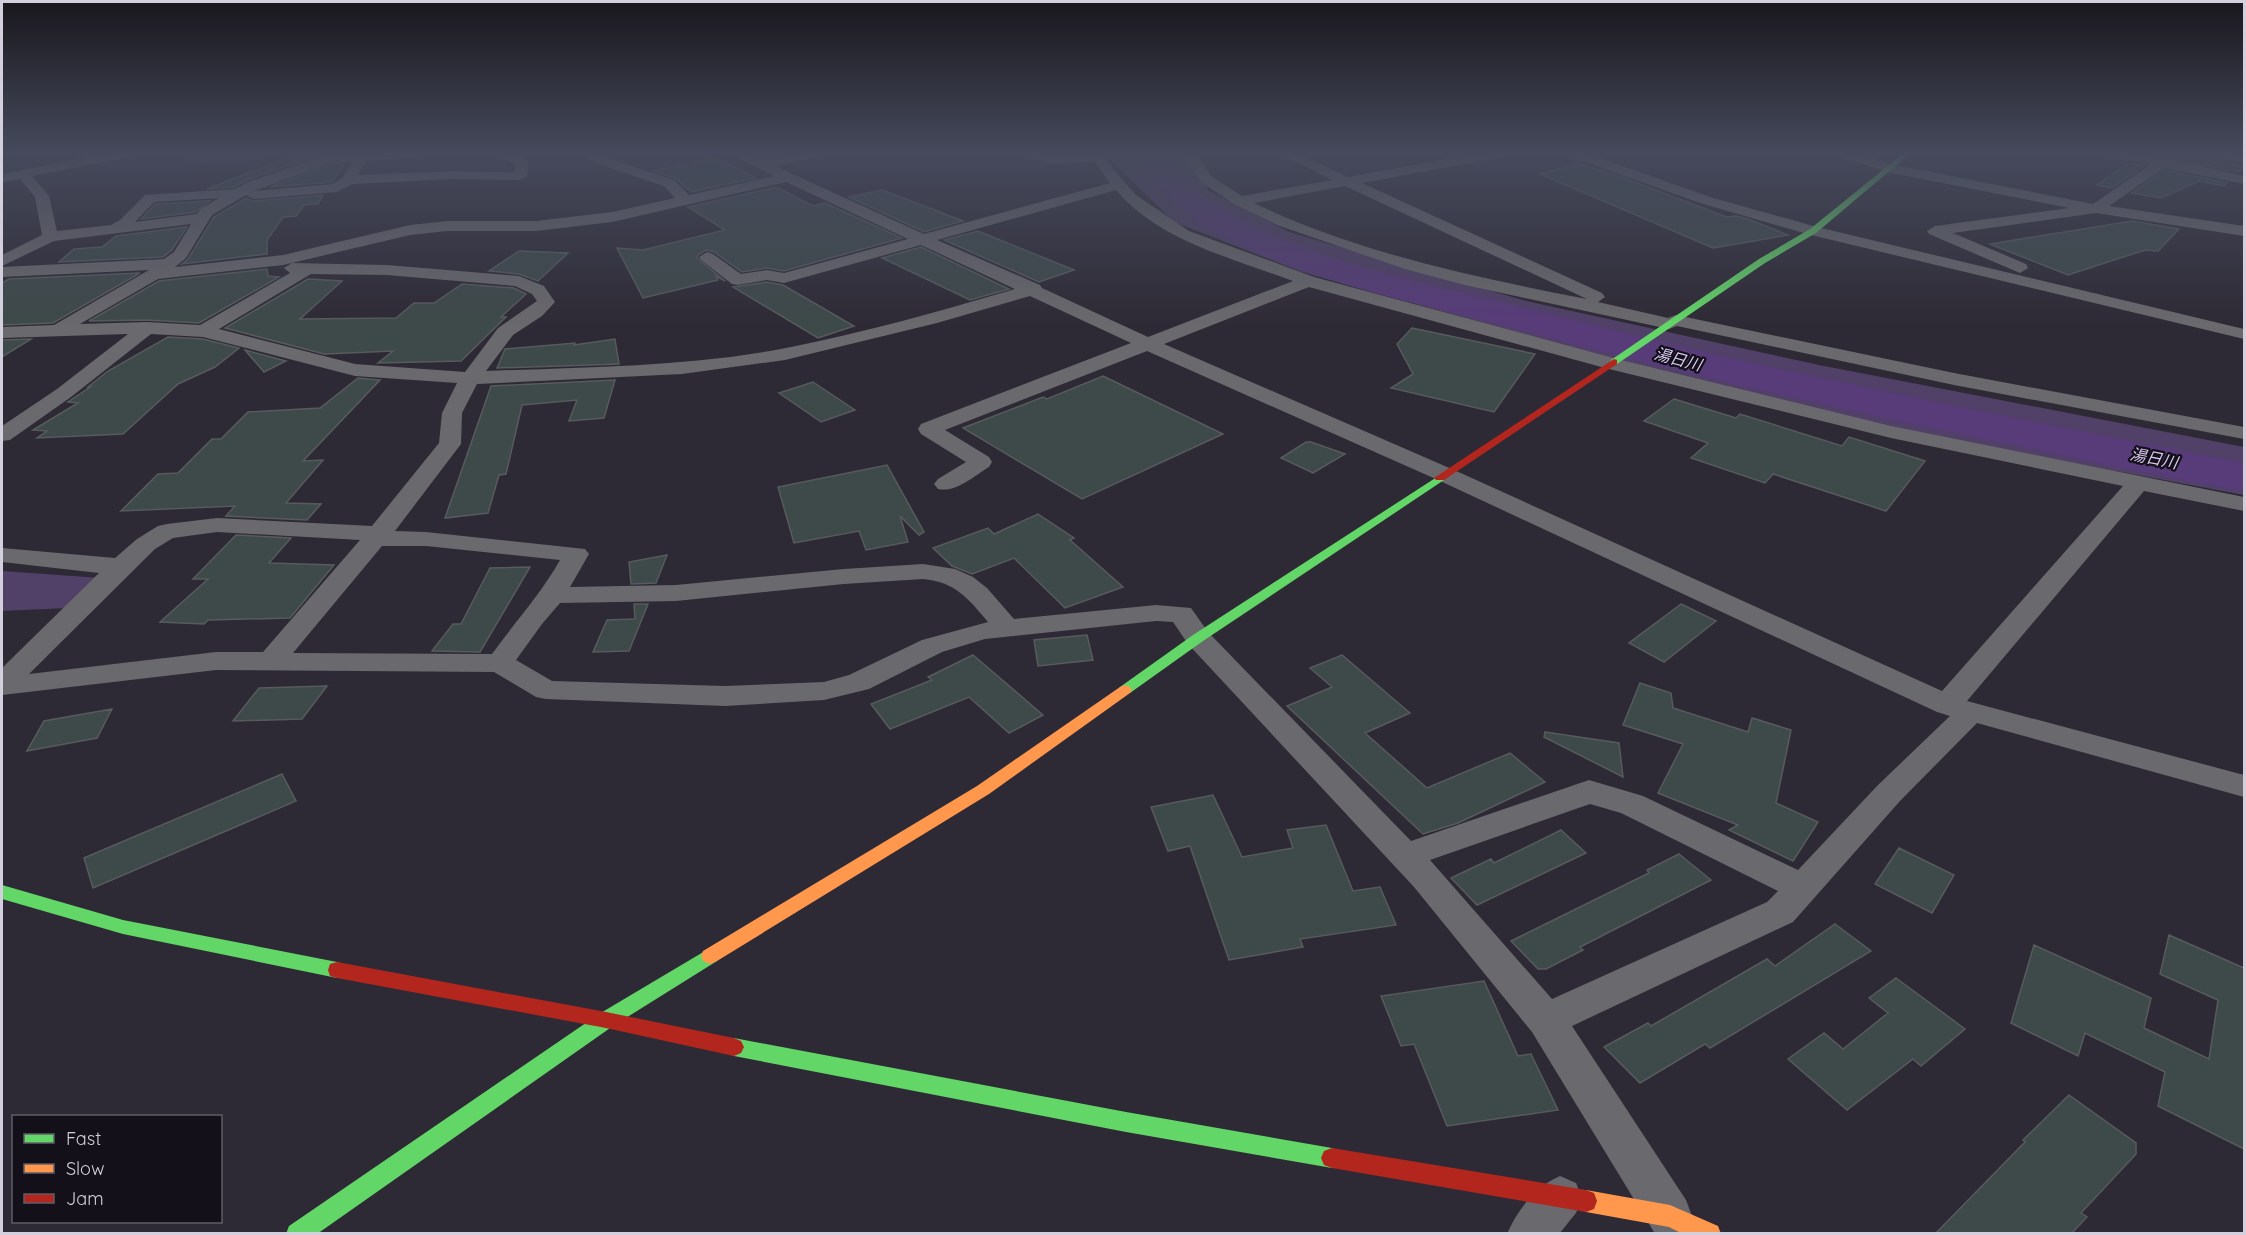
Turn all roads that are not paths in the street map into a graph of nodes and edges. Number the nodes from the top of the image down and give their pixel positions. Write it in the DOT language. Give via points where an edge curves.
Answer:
graph roads {
  1 [pos="45,210"];
  2 [pos="138,210"];
  3 [pos="210,210"];
  4 [pos="646,210"];
  5 [pos="860,210"];
  6 [pos="1029,210"];
  7 [pos="1148,210"];
  8 [pos="1257,210"];
  9 [pos="1408,210"];
  10 [pos="1739,210"];
  11 [pos="1838,210"];
  12 [pos="2091,210"];
  13 [pos="2100,210"];
  14 [pos="201,218"];
  15 [pos="114,229"];
  16 [pos="1813,231"];
  17 [pos="2244,231"];
  18 [pos="50,237"];
  19 [pos="924,239"];
  20 [pos="706,257"];
  21 [pos="283,260"];
  22 [pos="2,261"];
  23 [pos="161,269"];
  24 [pos="308,269"];
  25 [pos="2,272"];
  26 [pos="1308,281"];
  27 [pos="1034,289"];
  28 [pos="2062,291"];
  29 [pos="1630,314"];
  30 [pos="1671,323"];
  31 [pos="147,328"];
  32 [pos="58,329"];
  33 [pos="203,331"];
  34 [pos="2,332"];
  35 [pos="2244,334"];
  36 [pos="1148,344"];
  37 [pos="1785,344"];
  38 [pos="1613,364"];
  39 [pos="470,378"];
  40 [pos="2244,433"];
  41 [pos="2,435"];
  42 [pos="2244,442"];
  43 [pos="1446,475"];
  44 [pos="2138,483"];
  45 [pos="946,484"];
  46 [pos="2244,504"];
  47 [pos="377,536"];
  48 [pos="2,555"];
  49 [pos="121,566"];
  50 [pos="553,595"];
  51 [pos="1008,629"];
  52 [pos="1198,639"];
  53 [pos="270,662"];
  54 [pos="500,663"];
  55 [pos="2,685"];
  56 [pos="1959,709"];
  57 [pos="2244,786"];
  58 [pos="1405,856"];
  59 [pos="1802,887"];
  60 [pos="2,892"];
  61 [pos="606,1020"];
  62 [pos="1546,1020"];
  63 [pos="1560,1198"];
  64 [pos="1670,1216"];
  65 [pos="297,1233"];
  66 [pos="1529,1233"];
  67 [pos="1710,1233"];
  1 -- 18 [label="street"];
  2 -- 15 [label="street"];
  3 -- 14 [label="street"];
  4 -- 21 [label="street" via="558,224 410,230"];
  5 -- 19 [label="street"];
  6 -- 19 [label="street"];
  7 -- 26 [label="street" via="1184,234"];
  8 -- 29 [label="street" via="1282,222 1411,265"];
  9 -- 29 [label="street"];
  10 -- 16 [label="street"];
  11 -- 16 [label="street"];
  12 -- 28 [label="street" via="1935,231 2058,284"];
  13 -- 17 [label="street"];
  14 -- 15 [label="street"];
  14 -- 23 [label="street" via="180,255"];
  15 -- 18 [label="street"];
  16 -- 28 [label="street"];
  16 -- 30 [label="street"];
  18 -- 22 [label="street"];
  19 -- 20 [label="street" via="784,278 767,275 738,280"];
  19 -- 27 [label="street"];
  21 -- 23 [label="street"];
  21 -- 24 [label="street" via="282,267"];
  23 -- 25 [label="street"];
  23 -- 32 [label="street"];
  24 -- 33 [label="street"];
  24 -- 39 [label="street" via="485,277 519,281 538,291 546,302 505,332"];
  26 -- 36 [label="street"];
  26 -- 38 [label="street"];
  27 -- 36 [label="street"];
  27 -- 39 [label="street" via="931,319 785,354 682,368"];
  28 -- 35 [label="street"];
  29 -- 30 [label="street"];
  30 -- 37 [label="street"];
  30 -- 38 [label="street"];
  31 -- 32 [label="street"];
  31 -- 33 [label="street"];
  31 -- 41 [label="street" via="64,393"];
  32 -- 34 [label="street"];
  33 -- 39 [label="street" via="355,370"];
  36 -- 43 [label="street"];
  36 -- 45 [label="street" via="929,429 981,462"];
  37 -- 40 [label="street"];
  37 -- 42 [label="street" via="1833,361 1940,385"];
  38 -- 43 [label="street"];
  38 -- 44 [label="street" via="1891,432"];
  39 -- 47 [label="street" via="452,413 450,444"];
  43 -- 52 [label="street"];
  43 -- 56 [label="street"];
  44 -- 46 [label="street"];
  44 -- 56 [label="street"];
  47 -- 49 [label="street" via="217,525 167,531"];
  47 -- 50 [label="street" via="576,554"];
  47 -- 53 [label="street"];
  48 -- 49 [label="street"];
  49 -- 55 [label="street"];
  50 -- 51 [label="street" via="694,592 800,580 935,573 965,585"];
  50 -- 54 [label="street"];
  51 -- 52 [label="street" via="1181,614"];
  51 -- 54 [label="street" via="982,631 932,646 858,682 824,691 725,696 546,690"];
  52 -- 58 [label="street"];
  52 -- 61 [label="street" via="983,790"];
  53 -- 54 [label="street"];
  53 -- 55 [label="street" via="216,661"];
  56 -- 57 [label="street"];
  56 -- 59 [label="street" via="1889,793"];
  58 -- 59 [label="street" via="1589,792 1632,804"];
  58 -- 62 [label="street"];
  59 -- 62 [label="street" via="1780,912"];
  60 -- 61 [label="street" via="123,927"];
  61 -- 63 [label="street" via="882,1077"];
  61 -- 65 [label="street"];
  62 -- 64 [label="street"];
  63 -- 64 [label="street"];
  63 -- 66 [label="street"];
  64 -- 67 [label="street"];
}
